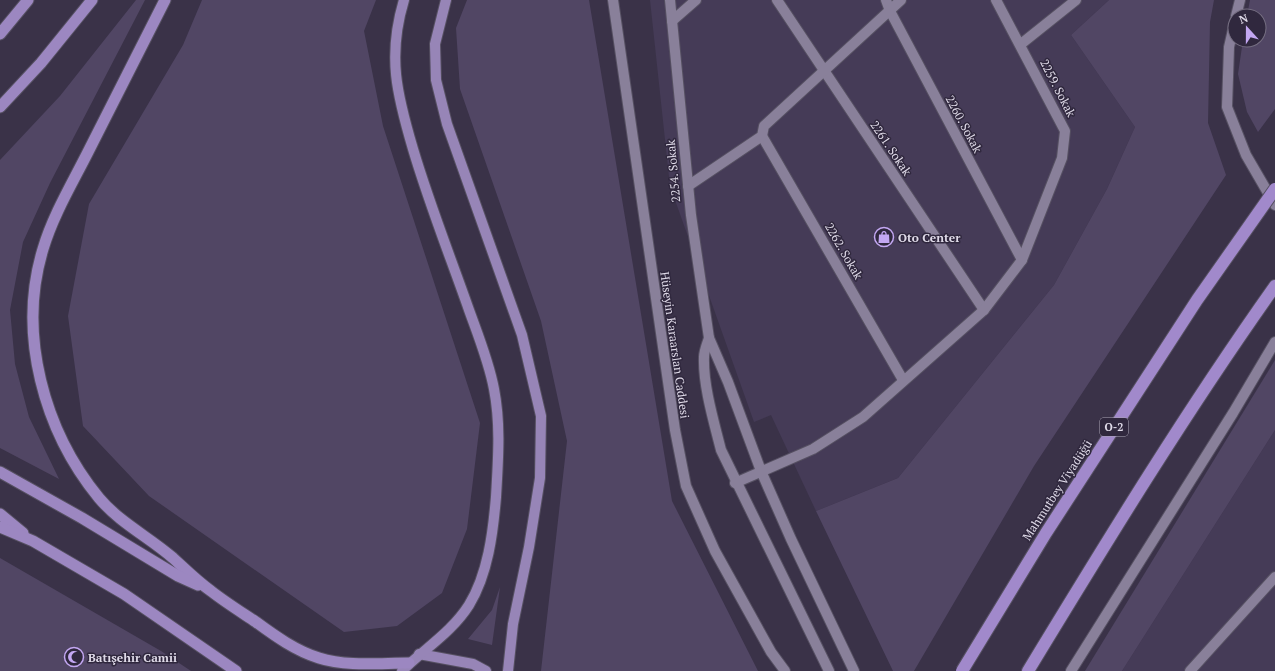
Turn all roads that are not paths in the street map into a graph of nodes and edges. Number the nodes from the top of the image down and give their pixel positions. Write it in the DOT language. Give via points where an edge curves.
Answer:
graph roads {
  1 [pos="28,0"];
  2 [pos="92,0"];
  3 [pos="166,0"];
  4 [pos="404,0"];
  5 [pos="446,0"];
  6 [pos="613,0"];
  7 [pos="670,0"];
  8 [pos="696,0"];
  9 [pos="777,0"];
  10 [pos="886,0"];
  11 [pos="901,0"];
  12 [pos="996,0"];
  13 [pos="1076,0"];
  14 [pos="890,11"];
  15 [pos="672,21"];
  16 [pos="0,34"];
  17 [pos="1021,44"];
  18 [pos="1228,48"];
  19 [pos="823,70"];
  20 [pos="0,107"];
  21 [pos="762,136"];
  22 [pos="688,186"];
  23 [pos="1275,189"];
  24 [pos="1275,205"];
  25 [pos="1022,260"];
  26 [pos="1275,286"];
  27 [pos="984,310"];
  28 [pos="709,338"];
  29 [pos="1275,342"];
  30 [pos="903,380"];
  31 [pos="760,471"];
  32 [pos="0,472"];
  33 [pos="735,482"];
  34 [pos="0,514"];
  35 [pos="0,527"];
  36 [pos="33,541"];
  37 [pos="1275,577"];
  38 [pos="209,590"];
  39 [pos="419,654"];
  40 [pos="406,667"];
  41 [pos="236,671"];
  42 [pos="486,671"];
  43 [pos="508,671"];
  44 [pos="785,671"];
  45 [pos="829,671"];
  46 [pos="854,671"];
  47 [pos="962,671"];
  48 [pos="1028,671"];
  49 [pos="1071,671"];
  50 [pos="1190,671"];
  1 -- 16 [label="highway"];
  2 -- 20 [label="highway" via="41,63"];
  3 -- 38 [label="highway" via="71,186 43,250 35,293 35,355 44,394 61,436 99,498 123,522 161,548"];
  4 -- 39 [label="main road" via="397,31 394,68 403,112 429,203 481,345 494,389 500,446 495,511 484,570 468,606 444,635"];
  5 -- 43 [label="main road" via="435,44 436,80 447,124 522,335 541,416 540,478"];
  6 -- 44 [label="street, Hüseyin Karaarslan Caddesi" via="675,430 686,486 715,551 771,652"];
  7 -- 15 [label="street, 2254. Sokak"];
  8 -- 15 [label="street"];
  9 -- 19 [label="street, 2261. Sokak"];
  10 -- 14 [label="street, 2260. Sokak"];
  11 -- 14 [label="street"];
  12 -- 17 [label="street, 2259. Sokak"];
  13 -- 17 [label="street"];
  14 -- 19 [label="street"];
  14 -- 25 [label="street, 2260. Sokak"];
  15 -- 22 [label="street, 2254. Sokak"];
  17 -- 25 [label="street, 2259. Sokak" via="1065,131 1062,158"];
  18 -- 24 [label="street" via="1227,107 1246,155"];
  19 -- 21 [label="street" via="764,126"];
  19 -- 27 [label="street, 2261. Sokak"];
  21 -- 22 [label="street"];
  21 -- 30 [label="street, 2262. Sokak"];
  22 -- 28 [label="street, 2254. Sokak"];
  23 -- 47 [label="highway, Mahmutbey Viyadüğü / O-2, bridge" via="1197,300 1046,533"];
  25 -- 27 [label="street, 2259. Sokak"];
  26 -- 48 [label="highway" via="1124,513"];
  27 -- 30 [label="street, 2259. Sokak"];
  28 -- 31 [label="street"];
  28 -- 33 [label="street" via="704,356 713,418 721,450"];
  29 -- 49 [label="street"];
  30 -- 31 [label="street, 2259. Sokak" via="863,417 813,449"];
  31 -- 33 [label="street, 2259. Sokak"];
  31 -- 46 [label="street"];
  32 -- 38 [label="highway" via="178,576"];
  33 -- 45 [label="street"];
  34 -- 36 [label="highway"];
  35 -- 36 [label="highway"];
  36 -- 41 [label="highway" via="124,594"];
  37 -- 50 [label="street"];
  38 -- 40 [label="highway" via="291,646 320,658 346,663"];
  39 -- 40 [label="main road"];
  39 -- 42 [label="main road" via="474,664"];
}
